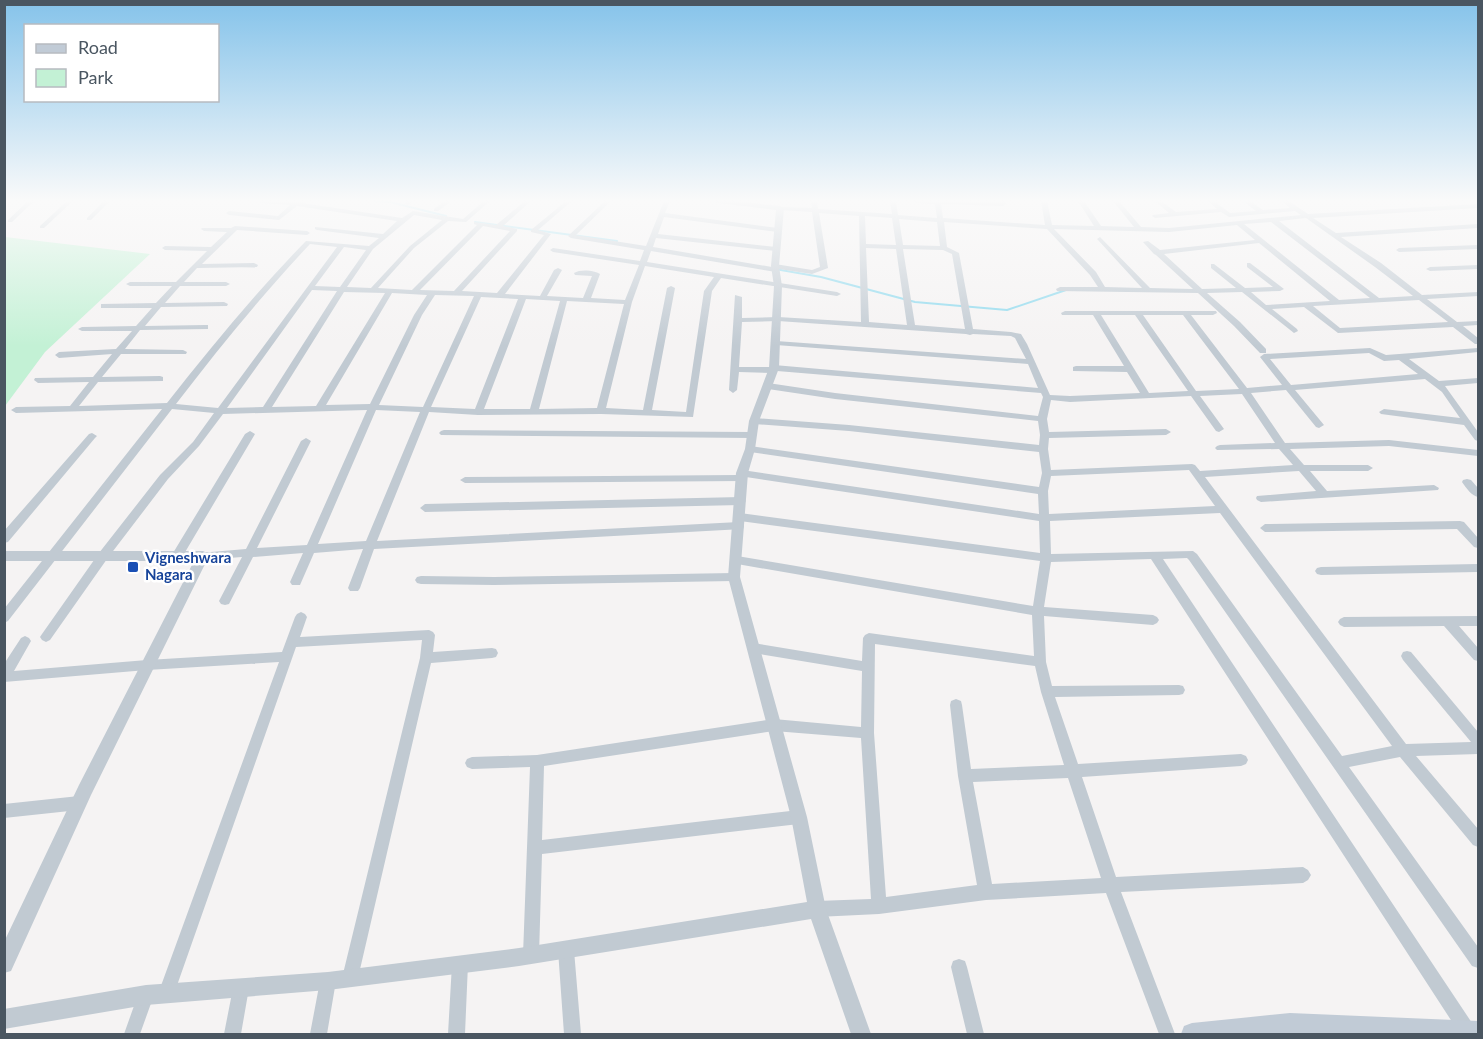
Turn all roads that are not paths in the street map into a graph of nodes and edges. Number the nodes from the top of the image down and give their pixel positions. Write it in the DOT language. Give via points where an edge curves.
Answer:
graph roads {
  1 [pos="214,249"];
  2 [pos="301,249"];
  3 [pos="339,249"];
  4 [pos="370,249"];
  5 [pos="410,249"];
  6 [pos="457,249"];
  7 [pos="496,249"];
  8 [pos="536,249"];
  9 [pos="647,249"];
  10 [pos="663,249"];
  11 [pos="776,249"];
  12 [pos="822,249"];
  13 [pos="863,249"];
  14 [pos="902,249"];
  15 [pos="947,249"];
  16 [pos="1070,249"];
  17 [pos="1110,249"];
  18 [pos="1153,249"];
  19 [pos="1187,249"];
  20 [pos="1272,249"];
  21 [pos="1311,249"];
  22 [pos="1354,249"];
  23 [pos="1413,249"];
  24 [pos="553,250"];
  25 [pos="1399,250"];
  26 [pos="1156,253"];
  27 [pos="643,263"];
  28 [pos="254,265"];
  29 [pos="1250,265"];
  30 [pos="198,266"];
  31 [pos="1214,266"];
  32 [pos="1479,267"];
  33 [pos="775,268"];
  34 [pos="1430,269"];
  35 [pos="558,270"];
  36 [pos="578,273"];
  37 [pos="719,276"];
  38 [pos="130,284"];
  39 [pos="180,284"];
  40 [pos="226,284"];
  41 [pos="778,286"];
  42 [pos="310,288"];
  43 [pos="671,288"];
  44 [pos="342,289"];
  45 [pos="1060,289"];
  46 [pos="1103,290"];
  47 [pos="1148,290"];
  48 [pos="1243,290"];
  49 [pos="372,291"];
  50 [pos="1201,291"];
  51 [pos="389,292"];
  52 [pos="414,292"];
  53 [pos="432,293"];
  54 [pos="456,293"];
  55 [pos="837,294"];
  56 [pos="1479,294"];
  57 [pos="478,295"];
  58 [pos="499,296"];
  59 [pos="523,297"];
  60 [pos="738,297"];
  61 [pos="1421,297"];
  62 [pos="542,298"];
  63 [pos="564,300"];
  64 [pos="586,300"];
  65 [pos="1378,301"];
  66 [pos="628,302"];
  67 [pos="1338,303"];
  68 [pos="224,304"];
  69 [pos="161,305"];
  70 [pos="1306,305"];
  71 [pos="104,306"];
  72 [pos="1266,307"];
  73 [pos="1213,313"];
  74 [pos="1065,314"];
  75 [pos="1096,314"];
  76 [pos="1138,314"];
  77 [pos="1187,315"];
  78 [pos="778,319"];
  79 [pos="738,320"];
  80 [pos="1479,323"];
  81 [pos="865,324"];
  82 [pos="1456,325"];
  83 [pos="205,327"];
  84 [pos="911,327"];
  85 [pos="140,328"];
  86 [pos="82,330"];
  87 [pos="1294,331"];
  88 [pos="970,333"];
  89 [pos="1479,342"];
  90 [pos="776,343"];
  91 [pos="1479,350"];
  92 [pos="118,351"];
  93 [pos="1263,351"];
  94 [pos="183,352"];
  95 [pos="59,355"];
  96 [pos="1401,357"];
  97 [pos="1029,362"];
  98 [pos="736,369"];
  99 [pos="774,369"];
  100 [pos="1076,369"];
  101 [pos="1130,369"];
  102 [pos="1427,376"];
  103 [pos="97,378"];
  104 [pos="160,379"];
  105 [pos="38,380"];
  106 [pos="1479,380"];
  107 [pos="1437,384"];
  108 [pos="768,386"];
  109 [pos="1288,388"];
  110 [pos="733,390"];
  111 [pos="1245,391"];
  112 [pos="1194,393"];
  113 [pos="1046,394"];
  114 [pos="1146,395"];
  115 [pos="373,407"];
  116 [pos="170,408"];
  117 [pos="72,409"];
  118 [pos="319,409"];
  119 [pos="426,409"];
  120 [pos="16,410"];
  121 [pos="266,410"];
  122 [pos="534,410"];
  123 [pos="221,411"];
  124 [pos="601,411"];
  125 [pos="478,412"];
  126 [pos="1384,412"];
  127 [pos="647,413"];
  128 [pos="1042,419"];
  129 [pos="1467,422"];
  130 [pos="1319,425"];
  131 [pos="1219,429"];
  132 [pos="1166,432"];
  133 [pos="444,433"];
  134 [pos="250,434"];
  135 [pos="752,435"];
  136 [pos="1045,435"];
  137 [pos="92,436"];
  138 [pos="1479,438"];
  139 [pos="306,441"];
  140 [pos="1281,445"];
  141 [pos="1220,448"];
  142 [pos="1043,449"];
  143 [pos="1479,453"];
  144 [pos="1299,468"];
  145 [pos="1368,468"];
  146 [pos="1047,473"];
  147 [pos="1198,474"];
  148 [pos="742,476"];
  149 [pos="465,480"];
  150 [pos="1467,482"];
  151 [pos="1434,488"];
  152 [pos="1043,491"];
  153 [pos="1324,494"];
  154 [pos="1479,494"];
  155 [pos="1261,498"];
  156 [pos="741,501"];
  157 [pos="424,508"];
  158 [pos="1222,509"];
  159 [pos="1044,518"];
  160 [pos="740,522"];
  161 [pos="1265,528"];
  162 [pos="4,539"];
  163 [pos="1479,544"];
  164 [pos="368,545"];
  165 [pos="308,550"];
  166 [pos="249,553"];
  167 [pos="4,556"];
  168 [pos="51,556"];
  169 [pos="103,556"];
  170 [pos="177,556"];
  171 [pos="202,556"];
  172 [pos="1155,556"];
  173 [pos="1046,558"];
  174 [pos="737,560"];
  175 [pos="1479,568"];
  176 [pos="1321,571"];
  177 [pos="734,578"];
  178 [pos="421,580"];
  179 [pos="296,582"];
  180 [pos="354,588"];
  181 [pos="225,601"];
  182 [pos="1038,611"];
  183 [pos="301,617"];
  184 [pos="4,618"];
  185 [pos="1153,620"];
  186 [pos="1447,621"];
  187 [pos="1479,621"];
  188 [pos="1344,622"];
  189 [pos="46,637"];
  190 [pos="26,641"];
  191 [pos="292,642"];
  192 [pos="753,648"];
  193 [pos="492,653"];
  194 [pos="1407,656"];
  195 [pos="1479,656"];
  196 [pos="285,657"];
  197 [pos="426,658"];
  198 [pos="1040,662"];
  199 [pos="147,665"];
  200 [pos="868,667"];
  201 [pos="4,676"];
  202 [pos="1179,690"];
  203 [pos="1047,692"];
  204 [pos="956,705"];
  205 [pos="774,725"];
  206 [pos="867,733"];
  207 [pos="1479,741"];
  208 [pos="1479,748"];
  209 [pos="1403,750"];
  210 [pos="1241,760"];
  211 [pos="537,761"];
  212 [pos="472,763"];
  213 [pos="1338,763"];
  214 [pos="1073,771"];
  215 [pos="965,776"];
  216 [pos="79,804"];
  217 [pos="4,811"];
  218 [pos="799,818"];
  219 [pos="1479,840"];
  220 [pos="534,848"];
  221 [pos="1303,874"];
  222 [pos="1111,885"];
  223 [pos="986,892"];
  224 [pos="879,906"];
  225 [pos="817,909"];
  226 [pos="566,950"];
  227 [pos="531,955"];
  228 [pos="1479,960"];
  229 [pos="4,964"];
  230 [pos="460,964"];
  231 [pos="959,967"];
  232 [pos="350,978"];
  233 [pos="328,981"];
  234 [pos="242,988"];
  235 [pos="166,994"];
  236 [pos="146,995"];
  237 [pos="4,1019"];
  238 [pos="1473,1032"];
  239 [pos="132,1035"];
  240 [pos="232,1035"];
  241 [pos="318,1035"];
  242 [pos="456,1035"];
  243 [pos="573,1035"];
  244 [pos="861,1035"];
  245 [pos="976,1035"];
  246 [pos="1167,1035"];
  247 [pos="1192,1035"];
  1 -- 30 [label="street"];
  2 -- 116 [label="street" via="221,340"];
  3 -- 42 [label="street"];
  4 -- 44 [label="street"];
  5 -- 49 [label="street"];
  6 -- 52 [label="street"];
  7 -- 54 [label="street"];
  8 -- 58 [label="street"];
  9 -- 27 [label="street"];
  10 -- 33 [label="street"];
  11 -- 33 [label="street"];
  12 -- 33 [label="street" via="824,268 812,272"];
  13 -- 81 [label="street"];
  14 -- 84 [label="street"];
  15 -- 88 [label="street" via="955,253"];
  16 -- 46 [label="street"];
  17 -- 47 [label="street"];
  18 -- 26 [label="street"];
  19 -- 26 [label="street"];
  20 -- 67 [label="street"];
  21 -- 65 [label="street"];
  22 -- 61 [label="street"];
  23 -- 25 [label="street"];
  24 -- 27 [label="street"];
  26 -- 50 [label="street"];
  27 -- 37 [label="street"];
  27 -- 66 [label="street"];
  28 -- 30 [label="street"];
  29 -- 48 [label="street" via="1280,289"];
  30 -- 39 [label="street"];
  31 -- 48 [label="street"];
  32 -- 34 [label="street"];
  33 -- 41 [label="street"];
  35 -- 62 [label="street"];
  36 -- 64 [label="street" via="596,274"];
  37 -- 41 [label="street"];
  37 -- 127 [label="street" via="708,291 690,415"];
  38 -- 39 [label="street"];
  39 -- 40 [label="street"];
  39 -- 69 [label="street"];
  41 -- 55 [label="street"];
  41 -- 78 [label="street"];
  42 -- 44 [label="street"];
  42 -- 123 [label="street"];
  43 -- 127 [label="street"];
  44 -- 49 [label="street"];
  44 -- 121 [label="street"];
  45 -- 46 [label="street"];
  46 -- 47 [label="street"];
  47 -- 50 [label="street"];
  48 -- 50 [label="street"];
  48 -- 72 [label="street"];
  49 -- 51 [label="street"];
  50 -- 93 [label="street"];
  51 -- 52 [label="street"];
  51 -- 118 [label="street"];
  52 -- 53 [label="street"];
  53 -- 54 [label="street"];
  53 -- 115 [label="street"];
  54 -- 57 [label="street"];
  56 -- 61 [label="street"];
  57 -- 58 [label="street"];
  57 -- 119 [label="street"];
  58 -- 59 [label="street"];
  59 -- 62 [label="street"];
  59 -- 125 [label="street"];
  60 -- 79 [label="street"];
  61 -- 65 [label="street"];
  61 -- 82 [label="street"];
  62 -- 63 [label="street"];
  63 -- 64 [label="street"];
  63 -- 122 [label="street"];
  64 -- 66 [label="street"];
  65 -- 67 [label="street"];
  66 -- 124 [label="street"];
  67 -- 70 [label="street"];
  68 -- 69 [label="street"];
  69 -- 71 [label="street"];
  69 -- 85 [label="street"];
  70 -- 72 [label="street"];
  70 -- 82 [label="street" via="1338,331"];
  72 -- 87 [label="street"];
  73 -- 77 [label="street"];
  74 -- 75 [label="street"];
  75 -- 76 [label="street"];
  75 -- 101 [label="street"];
  76 -- 77 [label="street"];
  76 -- 112 [label="street"];
  77 -- 111 [label="street"];
  78 -- 79 [label="street"];
  78 -- 81 [label="street"];
  78 -- 90 [label="street"];
  79 -- 98 [label="street"];
  80 -- 82 [label="street"];
  81 -- 84 [label="street"];
  82 -- 89 [label="street"];
  83 -- 85 [label="street"];
  84 -- 88 [label="street"];
  85 -- 86 [label="street"];
  85 -- 92 [label="street"];
  88 -- 97 [label="street" via="1018,336"];
  90 -- 97 [label="street"];
  90 -- 99 [label="street"];
  91 -- 96 [label="street"];
  92 -- 94 [label="street"];
  92 -- 95 [label="street"];
  92 -- 103 [label="street"];
  96 -- 102 [label="street"];
  96 -- 109 [label="street" via="1384,357 1370,350 1263,357"];
  97 -- 113 [label="street"];
  98 -- 99 [label="street"];
  98 -- 110 [label="street"];
  99 -- 108 [label="street"];
  99 -- 113 [label="street"];
  100 -- 101 [label="street"];
  101 -- 114 [label="street"];
  102 -- 107 [label="street"];
  102 -- 109 [label="street"];
  103 -- 104 [label="street"];
  103 -- 105 [label="street"];
  103 -- 117 [label="street"];
  106 -- 107 [label="street"];
  107 -- 129 [label="street"];
  108 -- 128 [label="street"];
  108 -- 135 [label="street"];
  109 -- 111 [label="street"];
  109 -- 130 [label="street"];
  111 -- 112 [label="street"];
  111 -- 140 [label="street"];
  112 -- 114 [label="street"];
  112 -- 131 [label="street"];
  113 -- 114 [label="street" via="1070,399"];
  113 -- 128 [label="street"];
  115 -- 118 [label="street"];
  115 -- 119 [label="street"];
  115 -- 165 [label="street"];
  116 -- 117 [label="street"];
  116 -- 123 [label="street"];
  116 -- 168 [label="street"];
  117 -- 120 [label="street"];
  118 -- 121 [label="street"];
  119 -- 125 [label="street"];
  119 -- 164 [label="street"];
  121 -- 123 [label="street"];
  122 -- 124 [label="street"];
  122 -- 125 [label="street"];
  123 -- 169 [label="street"];
  124 -- 127 [label="street"];
  126 -- 129 [label="street"];
  128 -- 136 [label="street"];
  129 -- 138 [label="street"];
  132 -- 136 [label="street"];
  133 -- 135 [label="street"];
  134 -- 170 [label="street"];
  135 -- 142 [label="street" via="849,428"];
  135 -- 148 [label="street"];
  135 -- 152 [label="street"];
  136 -- 142 [label="street"];
  137 -- 162 [label="street"];
  139 -- 166 [label="street"];
  140 -- 141 [label="street"];
  140 -- 143 [label="street" via="1389,443"];
  140 -- 144 [label="street"];
  142 -- 146 [label="street"];
  144 -- 145 [label="street"];
  144 -- 147 [label="street"];
  144 -- 153 [label="street"];
  146 -- 147 [label="street" via="1192,467"];
  146 -- 152 [label="street"];
  147 -- 158 [label="street"];
  148 -- 149 [label="street"];
  148 -- 156 [label="street"];
  148 -- 159 [label="street"];
  150 -- 154 [label="street"];
  151 -- 153 [label="street"];
  152 -- 159 [label="street"];
  153 -- 155 [label="street"];
  156 -- 157 [label="street"];
  156 -- 160 [label="street"];
  158 -- 159 [label="street"];
  158 -- 209 [label="street"];
  159 -- 173 [label="street"];
  160 -- 164 [label="street"];
  160 -- 173 [label="street"];
  160 -- 174 [label="street"];
  161 -- 163 [label="street" via="1460,525"];
  164 -- 165 [label="street"];
  164 -- 180 [label="street"];
  165 -- 166 [label="street"];
  165 -- 179 [label="street"];
  166 -- 171 [label="street"];
  166 -- 181 [label="street"];
  167 -- 168 [label="street"];
  168 -- 169 [label="street"];
  168 -- 184 [label="street"];
  169 -- 170 [label="street"];
  169 -- 189 [label="street"];
  170 -- 171 [label="street"];
  171 -- 199 [label="street"];
  172 -- 173 [label="street"];
  172 -- 213 [label="street" via="1189,554 1196,559"];
  172 -- 238 [label="street"];
  173 -- 182 [label="street"];
  174 -- 177 [label="street"];
  174 -- 182 [label="street"];
  175 -- 176 [label="street"];
  177 -- 178 [label="street"];
  177 -- 192 [label="street"];
  182 -- 185 [label="street"];
  182 -- 198 [label="street"];
  183 -- 191 [label="street"];
  186 -- 187 [label="street"];
  186 -- 188 [label="street"];
  186 -- 195 [label="street"];
  190 -- 201 [label="street"];
  191 -- 196 [label="street"];
  191 -- 197 [label="street" via="429,634"];
  192 -- 200 [label="street"];
  192 -- 205 [label="street"];
  193 -- 197 [label="street"];
  194 -- 207 [label="street"];
  196 -- 199 [label="street"];
  196 -- 235 [label="street"];
  197 -- 232 [label="street"];
  198 -- 200 [label="street" via="868,638"];
  198 -- 203 [label="street"];
  199 -- 201 [label="street"];
  199 -- 216 [label="street"];
  200 -- 206 [label="street"];
  202 -- 203 [label="street"];
  203 -- 214 [label="street"];
  204 -- 215 [label="street"];
  205 -- 206 [label="street"];
  205 -- 211 [label="street"];
  205 -- 218 [label="street"];
  206 -- 224 [label="street"];
  208 -- 209 [label="street"];
  209 -- 213 [label="street"];
  209 -- 219 [label="street"];
  210 -- 214 [label="street"];
  211 -- 212 [label="street"];
  211 -- 220 [label="street"];
  213 -- 228 [label="street"];
  214 -- 215 [label="street"];
  214 -- 222 [label="street"];
  215 -- 223 [label="street"];
  216 -- 217 [label="street"];
  216 -- 229 [label="street"];
  218 -- 220 [label="street"];
  218 -- 225 [label="street"];
  220 -- 227 [label="street"];
  221 -- 222 [label="street"];
  222 -- 223 [label="street"];
  222 -- 246 [label="street"];
  223 -- 224 [label="street"];
  224 -- 225 [label="street"];
  225 -- 226 [label="street"];
  225 -- 244 [label="street"];
  226 -- 227 [label="street"];
  226 -- 243 [label="street"];
  227 -- 230 [label="street"];
  230 -- 232 [label="street"];
  230 -- 242 [label="street"];
  231 -- 245 [label="street"];
  232 -- 233 [label="street"];
  233 -- 234 [label="street"];
  233 -- 241 [label="street"];
  234 -- 235 [label="street"];
  234 -- 240 [label="street"];
  235 -- 236 [label="street"];
  236 -- 237 [label="street"];
  236 -- 239 [label="street"];
  238 -- 247 [label="main road" via="1290,1024"];
}
